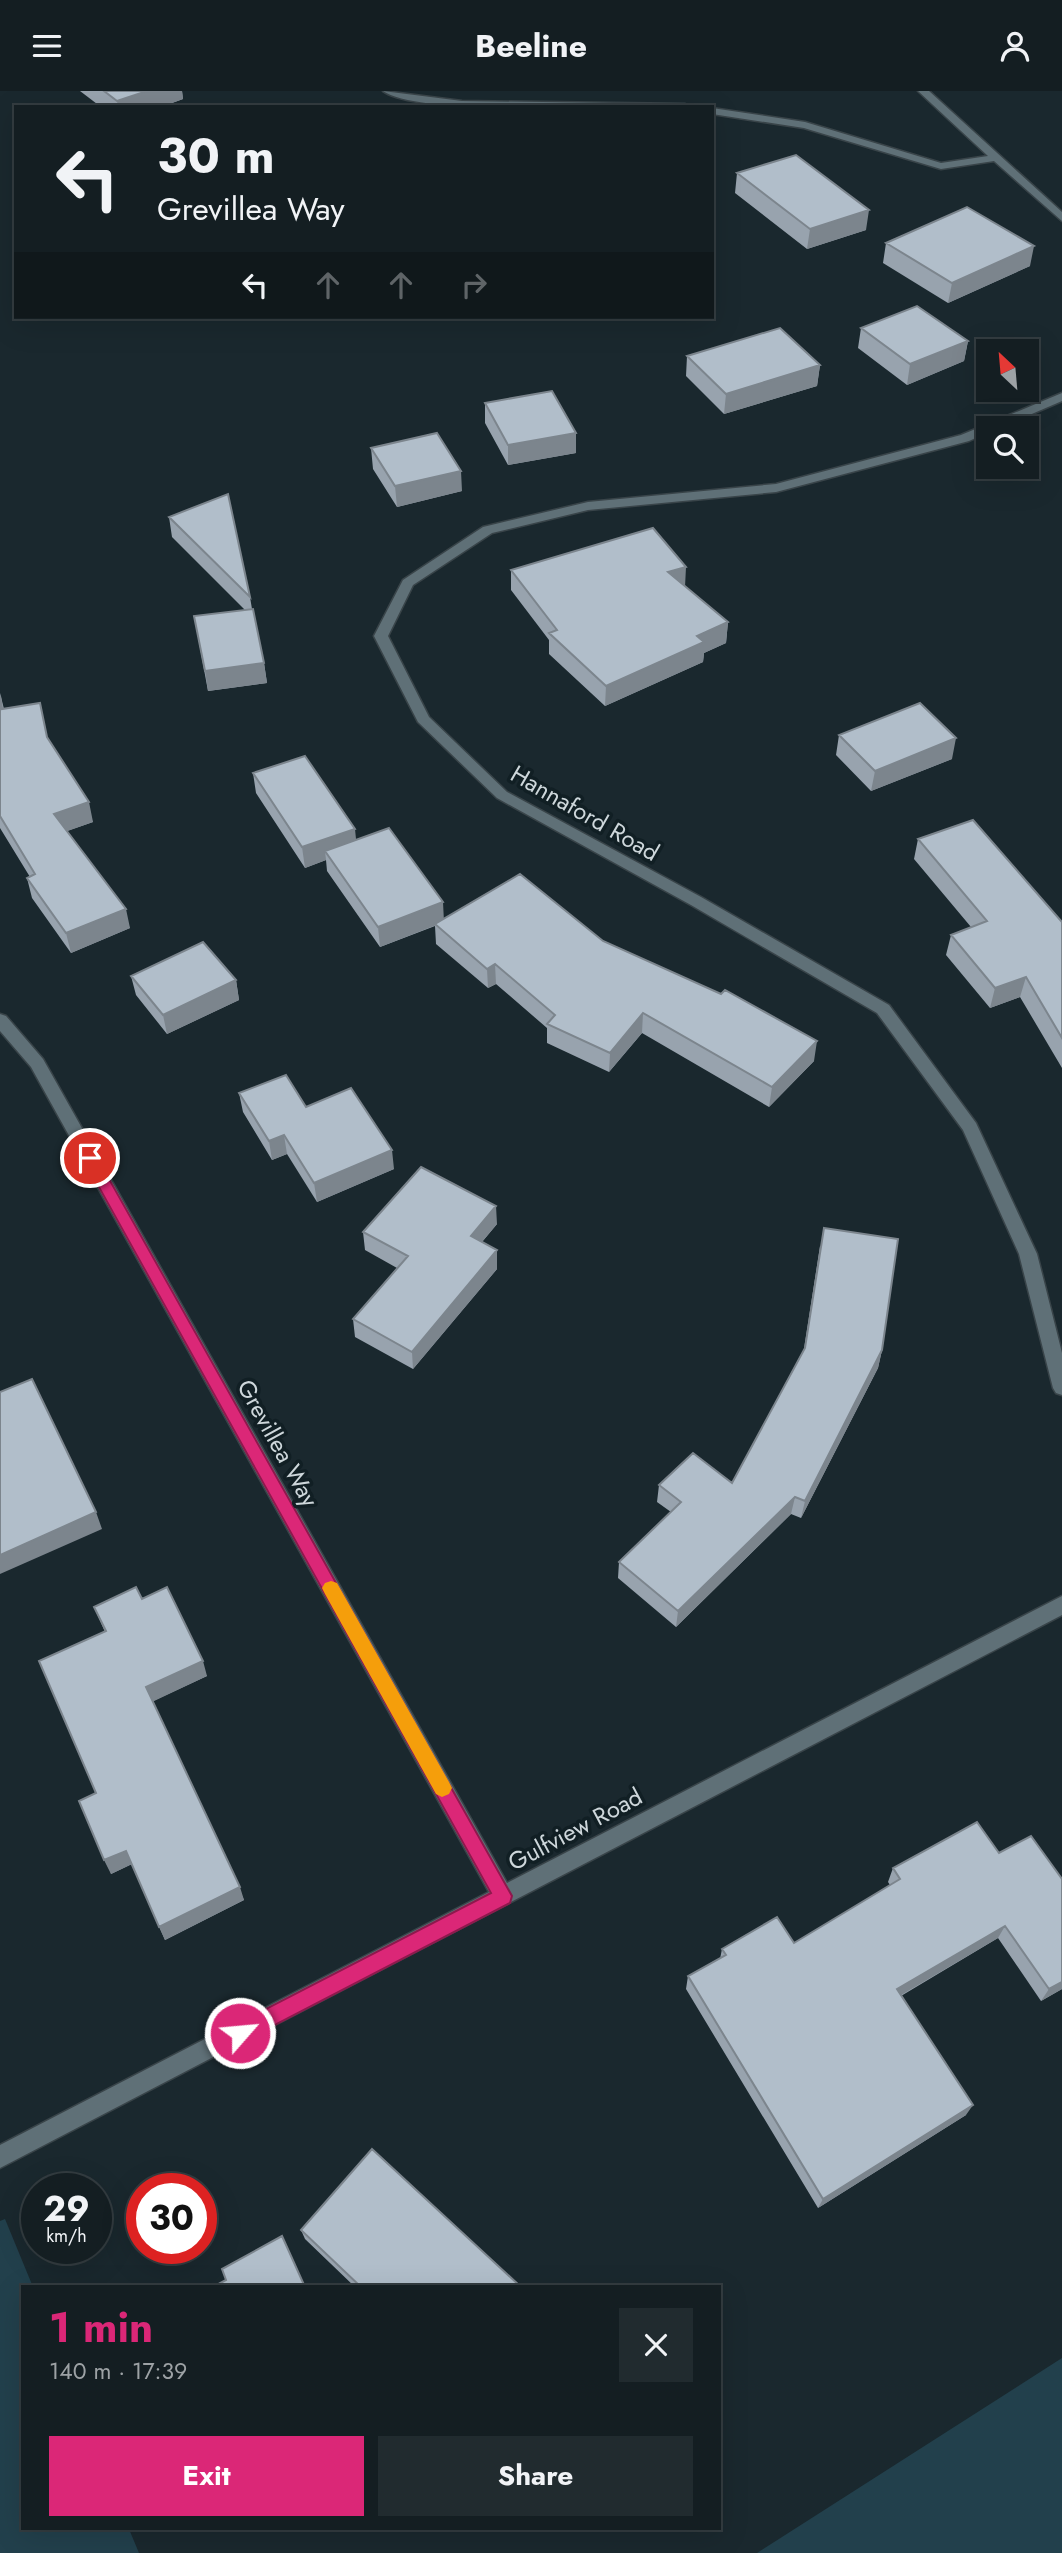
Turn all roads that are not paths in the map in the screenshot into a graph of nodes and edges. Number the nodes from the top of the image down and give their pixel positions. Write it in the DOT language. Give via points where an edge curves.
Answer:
graph roads {
  1 [pos="387,91"];
  2 [pos="923,91"];
  3 [pos="574,105"];
  4 [pos="714,111"];
  5 [pos="994,158"];
  6 [pos="1062,218"];
  7 [pos="1062,397"];
  8 [pos="0,1020"];
  9 [pos="1062,1388"];
  10 [pos="1062,1605"];
  11 [pos="503,1896"];
  12 [pos="0,2157"];
  1 -- 3 [label="street" via="413,99 462,103"];
  2 -- 5 [label="street"];
  4 -- 5 [label="street" via="805,125 940,166"];
  5 -- 6 [label="street"];
  7 -- 9 [label="street, Hannaford Road" via="965,438 776,488 588,506 488,530 408,583 381,636 423,719 502,795 883,1009 970,1127 1028,1254"];
  8 -- 11 [label="street, Grevillea Way" via="37,1063"];
  10 -- 11 [label="street, Gulfview Road"];
  11 -- 12 [label="street, Gulfview Road"];
}
